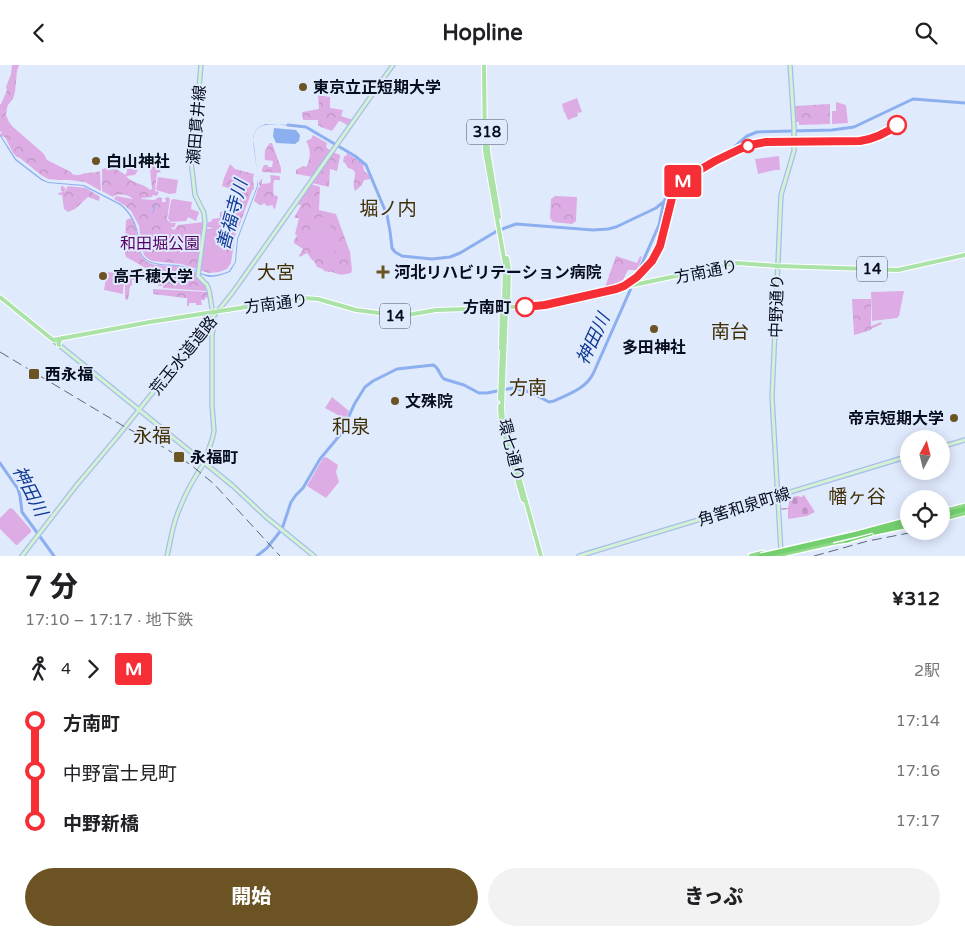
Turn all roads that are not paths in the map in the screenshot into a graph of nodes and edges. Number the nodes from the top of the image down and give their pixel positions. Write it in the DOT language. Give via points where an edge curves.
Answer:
graph roads {
  1 [pos="201,65"];
  2 [pos="393,65"];
  3 [pos="485,65"];
  4 [pos="790,65"];
  5 [pos="965,255"];
  6 [pos="778,266"];
  7 [pos="0,297"];
  8 [pos="504,308"];
  9 [pos="218,310"];
  10 [pos="213,311"];
  11 [pos="214,317"];
  12 [pos="62,338"];
  13 [pos="53,340"];
  14 [pos="59,345"];
  15 [pos="139,410"];
  16 [pos="965,440"];
  17 [pos="950,444"];
  18 [pos="900,459"];
  19 [pos="204,463"];
  20 [pos="778,495"];
  21 [pos="965,510"];
  22 [pos="950,513"];
  23 [pos="950,516"];
  24 [pos="900,525"];
  25 [pos="900,525"];
  26 [pos="900,525"];
  27 [pos="900,525"];
  28 [pos="846,538"];
  29 [pos="831,541"];
  30 [pos="781,549"];
  31 [pos="22,556"];
  32 [pos="167,556"];
  33 [pos="314,556"];
  34 [pos="540,556"];
  35 [pos="579,556"];
  36 [pos="751,556"];
  37 [pos="756,556"];
  38 [pos="761,556"];
  39 [pos="770,556"];
  40 [pos="774,556"];
  41 [pos="781,556"];
  1 -- 10 [label="main road, 瀬田貫井線" via="192,161 196,199 205,216 198,273 208,286"];
  2 -- 9 [label="main road, 荒玉水道道路" via="234,292"];
  3 -- 8 [label="main road, 318" via="488,148 509,269"];
  4 -- 6 [label="main road, 中野通り" via="794,153 781,195"];
  5 -- 6 [label="main road, 方南通り / 14" via="898,270"];
  6 -- 8 [label="main road, 方南通り / 14" via="734,263 544,304"];
  6 -- 20 [label="main road, 中野通り" via="772,399"];
  7 -- 13 [label="main road"];
  8 -- 9 [label="main road, 方南通り / 14" via="436,310 398,316 306,298"];
  8 -- 34 [label="main road, 環七通り / 318" via="504,423"];
  9 -- 10 [label="main road, 方南通り / 14"];
  9 -- 11 [label="main road, 荒玉水道道路"];
  10 -- 11 [label="main road, 瀬田貫井線"];
  10 -- 12 [label="main road, 方南通り / 14"];
  11 -- 15 [label="main road, 荒玉水道道路"];
  11 -- 19 [label="main road, 瀬田貫井線" via="214,431"];
  12 -- 13 [label="main road, 方南通り / 14"];
  12 -- 14 [label="main road"];
  13 -- 14 [label="main road"];
  14 -- 15 [label="main road"];
  15 -- 19 [label="main road"];
  15 -- 31 [label="main road, 荒玉水道道路"];
  16 -- 17 [label="main road"];
  18 -- 20 [label="main road, 角筈和泉町線"];
  19 -- 32 [label="main road, 瀬田貫井線" via="176,518"];
  19 -- 33 [label="main road"];
  20 -- 30 [label="main road, 中野通り"];
  20 -- 35 [label="main road, 角筈和泉町線"];
  21 -- 22 [label="highway"];
  21 -- 23 [label="highway"];
  24 -- 28 [label="highway, bridge"];
  25 -- 28 [label="highway"];
  26 -- 38 [label="highway, bridge"];
  27 -- 39 [label="highway, bridge"];
  28 -- 29 [label="highway"];
  28 -- 30 [label="highway"];
  28 -- 41 [label="highway"];
  29 -- 37 [label="highway, bridge"];
  29 -- 40 [label="highway, bridge"];
  30 -- 36 [label="highway"];
  30 -- 41 [label="main road, 中野通り"];
}
